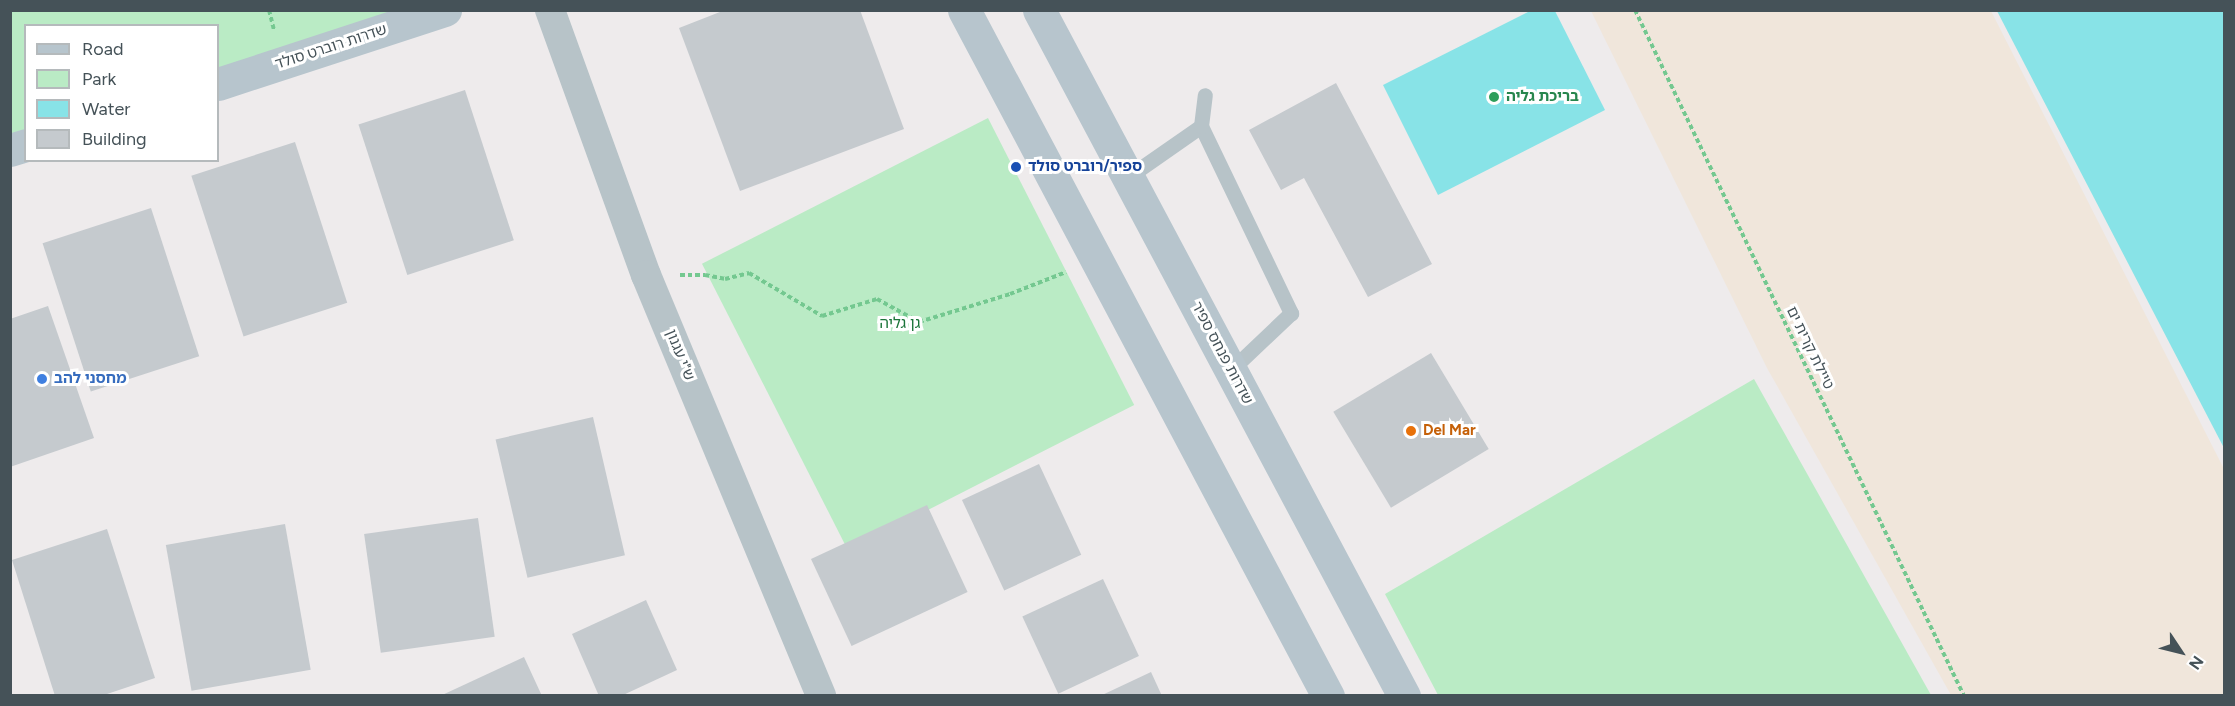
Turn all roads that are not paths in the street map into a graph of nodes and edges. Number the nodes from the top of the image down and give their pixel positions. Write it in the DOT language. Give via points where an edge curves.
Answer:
graph roads {
  1 [pos="445,10"];
  2 [pos="550,10"];
  3 [pos="964,10"];
  4 [pos="1039,10"];
  5 [pos="219,84"];
  6 [pos="1205,95"];
  7 [pos="1201,126"];
  8 [pos="1128,177"];
  9 [pos="1231,370"];
  10 [pos="821,696"];
  11 [pos="1328,696"];
  12 [pos="1404,696"];
  1 -- 5 [label="street, שדרות רוברט סולד"];
  2 -- 10 [label="street, ש\"י עגנון" via="646,275"];
  3 -- 11 [label="street"];
  4 -- 8 [label="street, שדרות פנחס ספיר"];
  6 -- 7 [label="lane"];
  7 -- 8 [label="lane"];
  7 -- 9 [label="lane" via="1291,313"];
  8 -- 9 [label="street, שדרות פנחס ספיר"];
  9 -- 12 [label="street, שדרות פנחס ספיר"];
}
